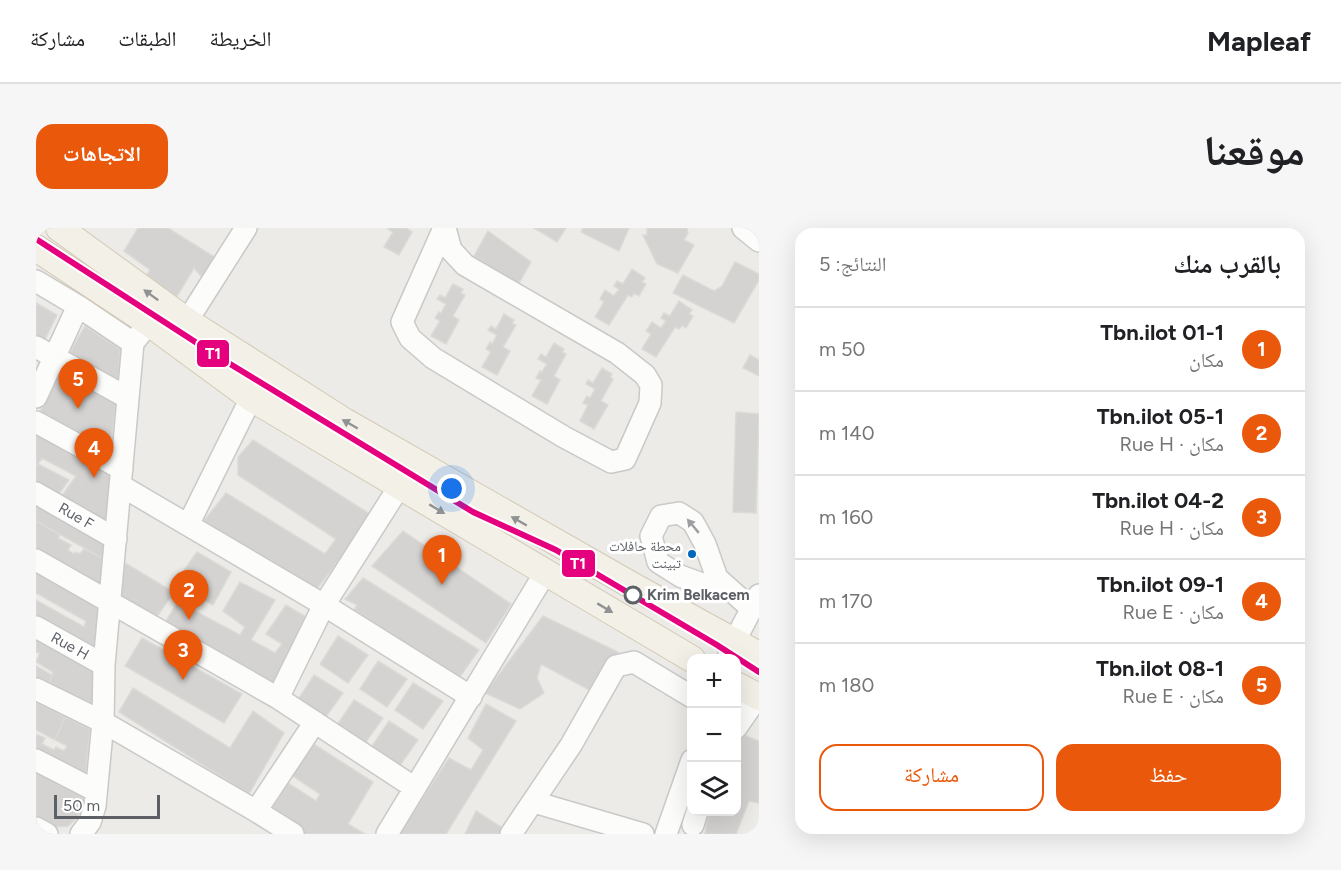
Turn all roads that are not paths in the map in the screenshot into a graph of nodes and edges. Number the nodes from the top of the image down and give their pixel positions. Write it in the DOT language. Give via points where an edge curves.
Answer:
graph roads {
  1 [pos="60,228"];
  2 [pos="246,228"];
  3 [pos="444,228"];
  4 [pos="744,228"];
  5 [pos="759,241"];
  6 [pos="36,248"];
  7 [pos="36,281"];
  8 [pos="78,306"];
  9 [pos="187,321"];
  10 [pos="149,322"];
  11 [pos="133,343"];
  12 [pos="45,352"];
  13 [pos="36,398"];
  14 [pos="128,398"];
  15 [pos="251,398"];
  16 [pos="36,422"];
  17 [pos="121,477"];
  18 [pos="399,487"];
  19 [pos="36,493"];
  20 [pos="188,525"];
  21 [pos="116,538"];
  22 [pos="36,560"];
  23 [pos="544,573"];
  24 [pos="717,578"];
  25 [pos="757,599"];
  26 [pos="110,602"];
  27 [pos="324,605"];
  28 [pos="36,627"];
  29 [pos="731,650"];
  30 [pos="759,655"];
  31 [pos="687,657"];
  32 [pos="104,665"];
  33 [pos="741,688"];
  34 [pos="36,689"];
  35 [pos="687,694"];
  36 [pos="471,697"];
  37 [pos="759,697"];
  38 [pos="278,698"];
  39 [pos="741,721"];
  40 [pos="103,722"];
  41 [pos="315,722"];
  42 [pos="36,760"];
  43 [pos="691,762"];
  44 [pos="415,788"];
  45 [pos="96,792"];
  46 [pos="534,802"];
  47 [pos="256,811"];
  48 [pos="36,828"];
  49 [pos="47,834"];
  50 [pos="81,834"];
  51 [pos="293,834"];
  52 [pos="387,834"];
  53 [pos="511,834"];
  54 [pos="643,834"];
  55 [pos="666,834"];
  9 -- 1 [label="main road, one-way"];
  2 -- 9 [label="street"];
  3 -- 3 [label="street" via="450,250 465,265 617,353 645,375 651,385 650,402 625,459 611,462 564,437 433,358 410,338 402,322"];
  4 -- 5 [label="street"];
  6 -- 10 [label="main road"];
  7 -- 8 [label="street"];
  8 -- 11 [label="street"];
  8 -- 12 [label="street"];
  29 -- 9 [label="main road, one-way" via="633,586 354,427"];
  10 -- 11 [label="street"];
  10 -- 15 [label="main road"];
  11 -- 14 [label="street"];
  12 -- 13 [label="street"];
  12 -- 14 [label="street"];
  14 -- 17 [label="street"];
  15 -- 18 [label="main road"];
  15 -- 20 [label="street"];
  16 -- 17 [label="street"];
  17 -- 20 [label="street"];
  17 -- 21 [label="street"];
  18 -- 23 [label="main road, one-way"];
  18 -- 27 [label="street"];
  19 -- 21 [label="street, Rue F"];
  20 -- 27 [label="street"];
  21 -- 26 [label="street"];
  22 -- 26 [label="street"];
  23 -- 31 [label="main road, one-way"];
  23 -- 36 [label="street"];
  24 -- 25 [label="street"];
  25 -- 29 [label="street"];
  26 -- 32 [label="street"];
  26 -- 38 [label="street"];
  27 -- 36 [label="street"];
  27 -- 38 [label="street"];
  28 -- 32 [label="street, Rue H"];
  29 -- 30 [label="main road"];
  32 -- 40 [label="street"];
  33 -- 37 [label="main road"];
  34 -- 40 [label="street"];
  35 -- 46 [label="street" via="634,662 616,666"];
  36 -- 44 [label="street"];
  37 -- 39 [label="street"];
  38 -- 41 [label="street"];
  40 -- 45 [label="street"];
  40 -- 47 [label="street"];
  41 -- 44 [label="street"];
  41 -- 47 [label="street"];
  42 -- 45 [label="street"];
  43 -- 55 [label="street"];
  44 -- 52 [label="street"];
  45 -- 50 [label="street" via="90,822"];
  46 -- 53 [label="street"];
  46 -- 54 [label="street"];
  47 -- 51 [label="street"];
  48 -- 49 [label="street"];
}
